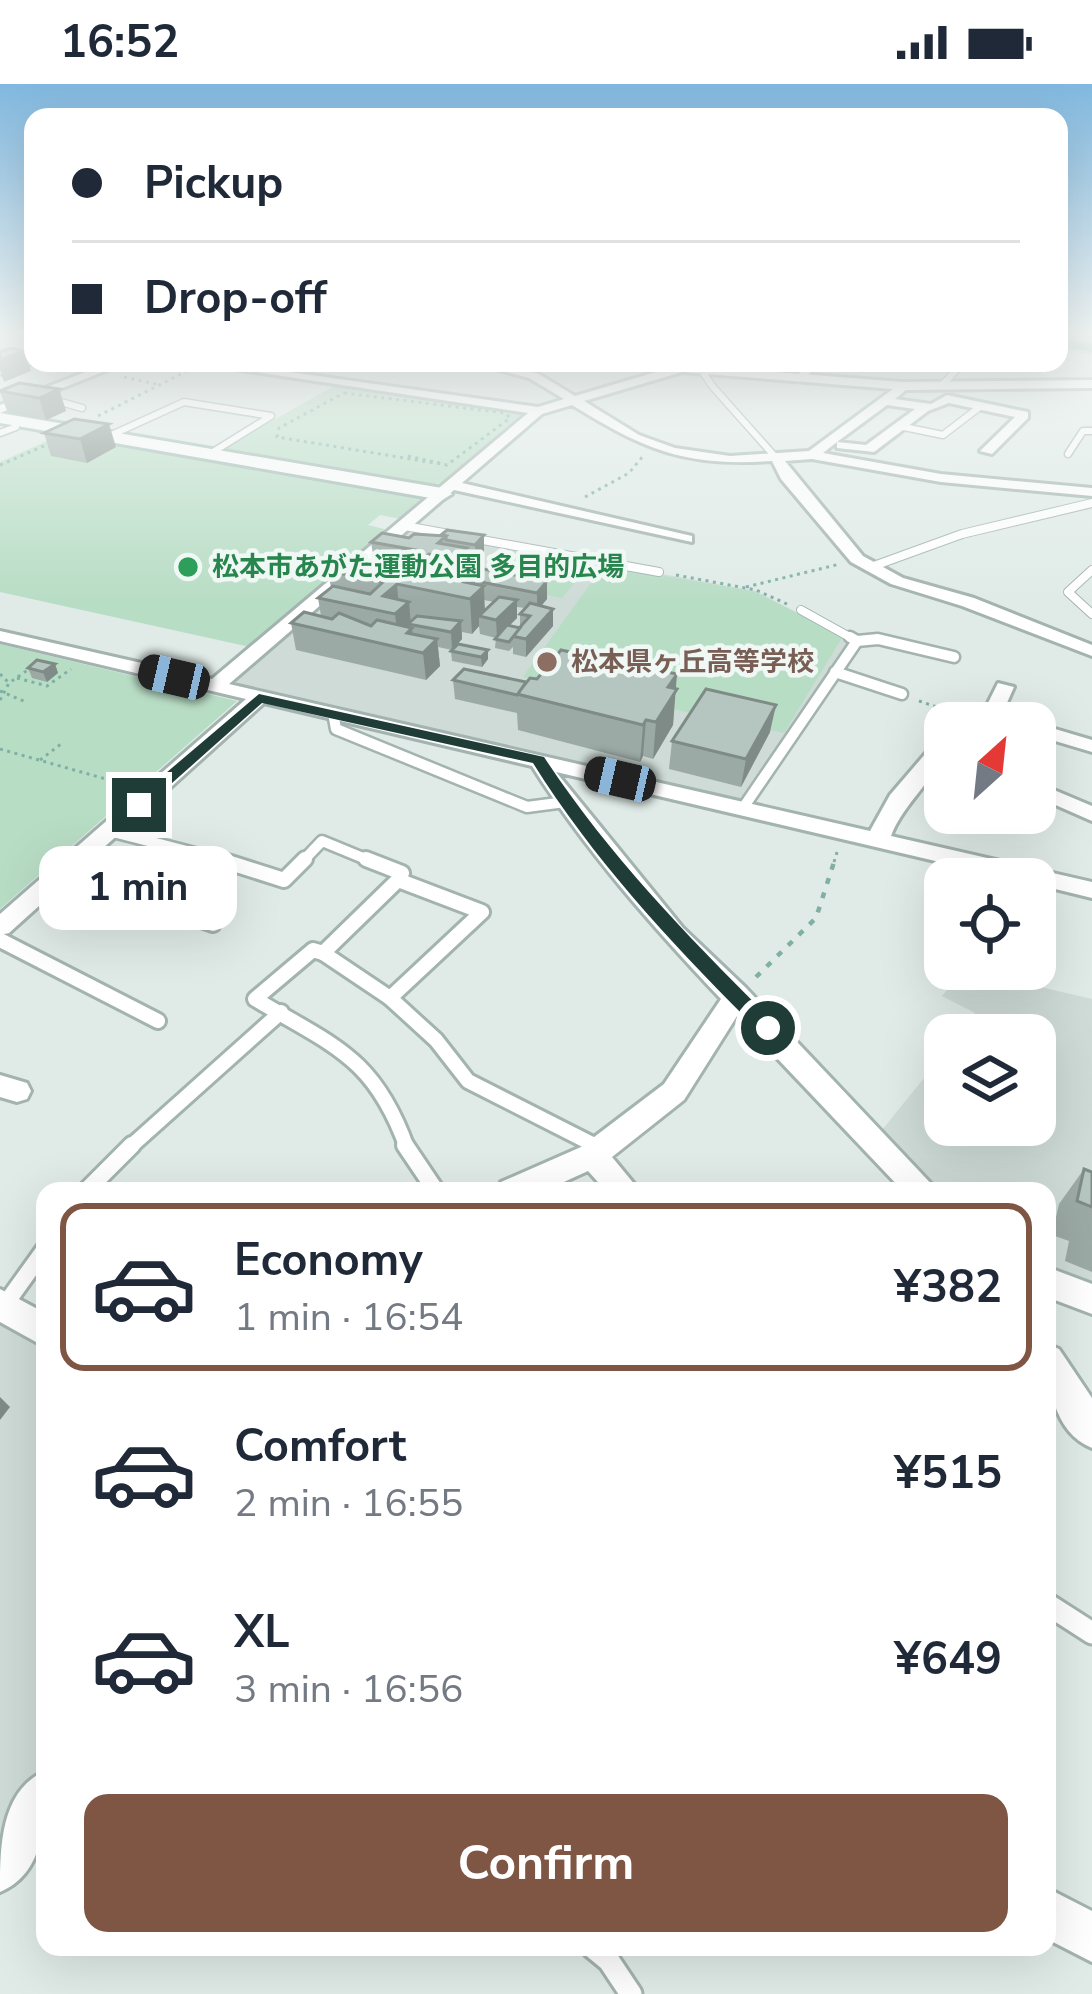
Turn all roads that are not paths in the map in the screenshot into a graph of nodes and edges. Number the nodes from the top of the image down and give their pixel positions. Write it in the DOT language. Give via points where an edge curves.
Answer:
graph roads {
  1 [pos="8,423"];
  2 [pos="138,423"];
  3 [pos="259,423"];
  4 [pos="523,423"];
  5 [pos="609,423"];
  6 [pos="745,423"];
  7 [pos="857,423"];
  8 [pos="903,423"];
  9 [pos="960,423"];
  10 [pos="1016,423"];
  11 [pos="899,426"];
  12 [pos="1092,430"];
  13 [pos="107,437"];
  14 [pos="831,443"];
  15 [pos="987,451"];
  16 [pos="1067,454"];
  17 [pos="208,455"];
  18 [pos="812,455"];
  19 [pos="778,460"];
  20 [pos="447,483"];
  21 [pos="1092,492"];
  22 [pos="1092,502"];
  23 [pos="405,526"];
  24 [pos="687,539"];
  25 [pos="864,563"];
  26 [pos="1092,570"];
  27 [pos="659,572"];
  28 [pos="801,610"];
  29 [pos="1092,614"];
  30 [pos="0,636"];
  31 [pos="857,641"];
  32 [pos="1087,643"];
  33 [pos="954,657"];
  34 [pos="835,672"];
  35 [pos="214,687"];
  36 [pos="1005,687"];
  37 [pos="902,694"];
  38 [pos="259,698"];
  39 [pos="998,702"];
  40 [pos="333,713"];
  41 [pos="1056,735"];
  42 [pos="1092,746"];
  43 [pos="538,760"];
  44 [pos="924,768"];
  45 [pos="1056,798"];
  46 [pos="565,802"];
  47 [pos="743,808"];
  48 [pos="1092,814"];
  49 [pos="109,831"];
  50 [pos="878,840"];
  51 [pos="398,880"];
  52 [pos="43,890"];
  53 [pos="1092,890"];
  54 [pos="213,924"];
  55 [pos="0,927"];
  56 [pos="0,940"];
  57 [pos="323,953"];
  58 [pos="737,995"];
  59 [pos="390,998"];
  60 [pos="281,1012"];
  61 [pos="158,1021"];
  62 [pos="598,1154"];
  63 [pos="92,1182"];
  64 [pos="430,1182"];
  65 [pos="533,1182"];
  66 [pos="618,1182"];
  67 [pos="914,1182"];
  68 [pos="36,1261"];
  69 [pos="1056,1285"];
  70 [pos="1092,1299"];
  71 [pos="2,1305"];
  72 [pos="36,1326"];
  73 [pos="1056,1375"];
  74 [pos="1092,1430"];
  75 [pos="1056,1610"];
  76 [pos="1092,1633"];
  77 [pos="36,1808"];
  78 [pos="0,1869"];
  79 [pos="1056,1917"];
  80 [pos="1092,1938"];
  81 [pos="604,1956"];
  82 [pos="631,1994"];
  1 -- 13 [label="street"];
  2 -- 13 [label="lane"];
  3 -- 17 [label="lane"];
  4 -- 20 [label="street"];
  5 -- 19 [label="street" via="673,452"];
  6 -- 19 [label="lane"];
  7 -- 14 [label="street"];
  8 -- 11 [label="street"];
  9 -- 11 [label="lane" via="946,434"];
  10 -- 15 [label="street"];
  11 -- 14 [label="street" via="869,449"];
  12 -- 16 [label="lane"];
  13 -- 17 [label="street"];
  14 -- 18 [label="street"];
  17 -- 20 [label="street"];
  18 -- 19 [label="street"];
  18 -- 21 [label="street"];
  19 -- 25 [label="street"];
  20 -- 23 [label="street"];
  20 -- 24 [label="street"];
  22 -- 25 [label="lane"];
  23 -- 27 [label="lane"];
  23 -- 35 [label="street"];
  25 -- 32 [label="street"];
  26 -- 29 [label="lane" via="1068,592"];
  28 -- 31 [label="lane"];
  30 -- 35 [label="street"];
  31 -- 33 [label="lane"];
  31 -- 34 [label="lane"];
  34 -- 37 [label="lane"];
  34 -- 47 [label="lane"];
  35 -- 38 [label="street"];
  36 -- 39 [label="street"];
  38 -- 40 [label="street"];
  38 -- 49 [label="street"];
  40 -- 43 [label="street"];
  40 -- 46 [label="lane" via="336,729 527,807"];
  41 -- 42 [label="street"];
  43 -- 46 [label="street"];
  43 -- 47 [label="street"];
  44 -- 50 [label="street" via="887,811"];
  45 -- 48 [label="street"];
  46 -- 58 [label="street" via="674,934"];
  47 -- 50 [label="street"];
  49 -- 51 [label="lane" via="284,880 322,841 402,873"];
  49 -- 52 [label="street"];
  50 -- 53 [label="street"];
  51 -- 57 [label="lane"];
  51 -- 59 [label="lane" via="482,912"];
  52 -- 54 [label="lane" via="109,920 140,898"];
  52 -- 55 [label="street"];
  56 -- 61 [label="lane"];
  57 -- 59 [label="lane"];
  57 -- 60 [label="lane" via="314,950 255,999"];
  58 -- 62 [label="street" via="674,1092"];
  58 -- 67 [label="street"];
  59 -- 62 [label="lane" via="468,1081"];
  60 -- 63 [label="lane"];
  60 -- 64 [label="lane" via="360,1063"];
  62 -- 65 [label="street"];
  62 -- 66 [label="street"];
  68 -- 71 [label="lane"];
  69 -- 70 [label="street"];
  71 -- 72 [label="street"];
  73 -- 74 [label="street"];
  75 -- 76 [label="lane"];
  77 -- 78 [label="street"];
  79 -- 80 [label="street"];
  81 -- 82 [label="lane"];
}
